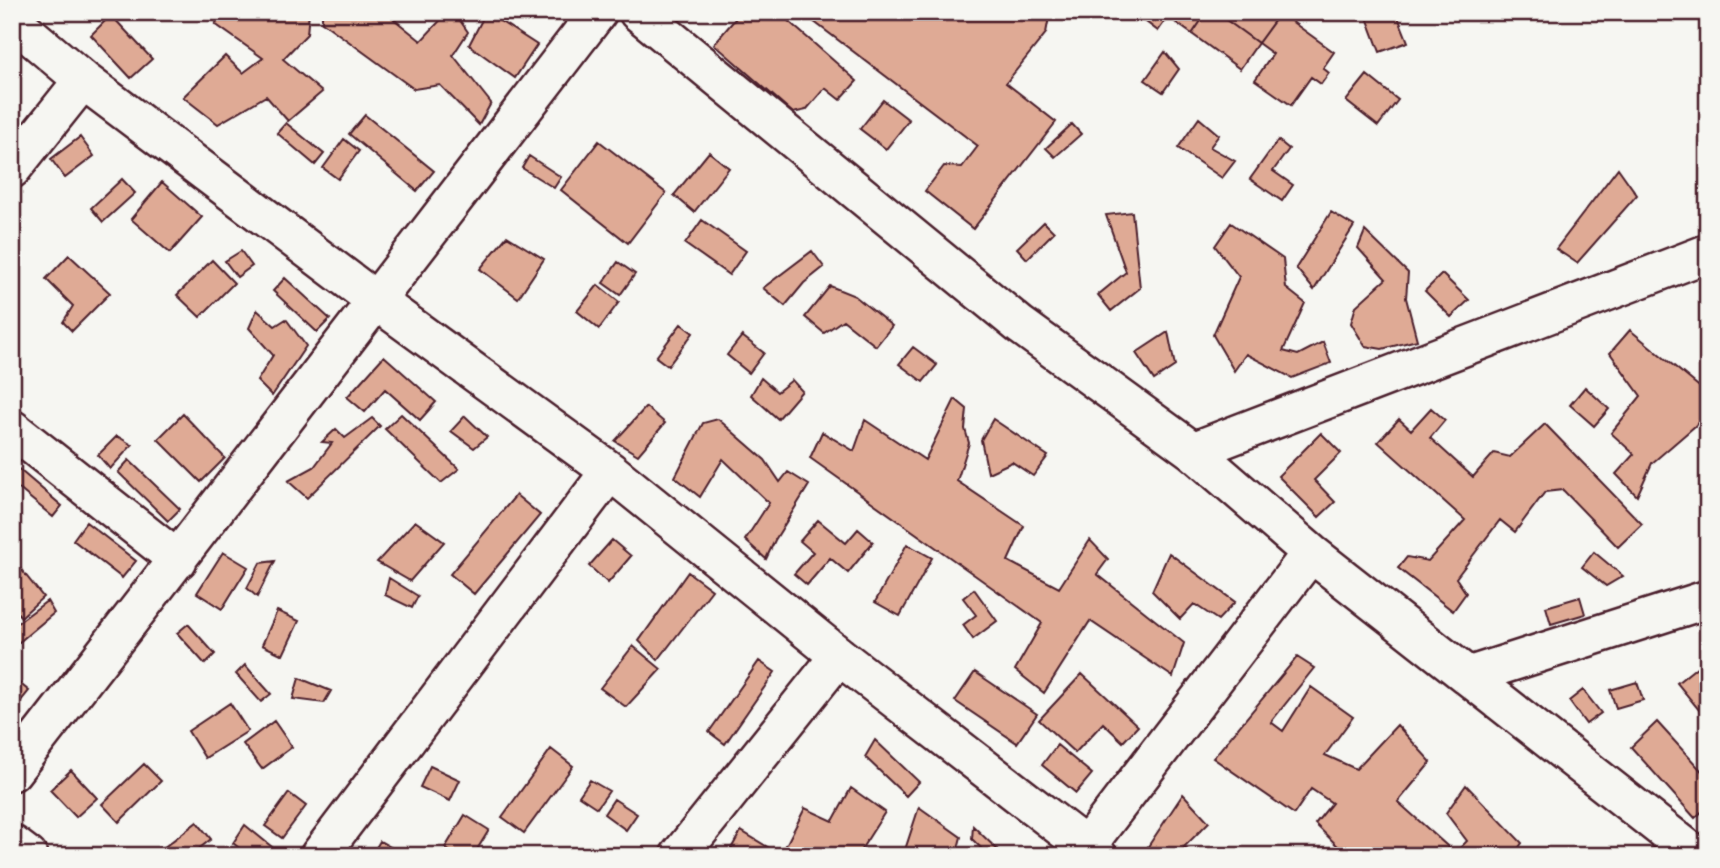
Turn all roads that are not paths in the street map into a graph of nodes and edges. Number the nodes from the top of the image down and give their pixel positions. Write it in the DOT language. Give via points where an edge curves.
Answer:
graph roads {
  1 [pos="598,12"];
  2 [pos="645,14"];
  3 [pos="12,20"];
  4 [pos="83,80"];
  5 [pos="12,169"];
  6 [pos="1708,253"];
  7 [pos="375,300"];
  8 [pos="12,429"];
  9 [pos="1192,451"];
  10 [pos="610,471"];
  11 [pos="1311,553"];
  12 [pos="178,560"];
  13 [pos="1708,598"];
  14 [pos="839,656"];
  15 [pos="1468,676"];
  16 [pos="12,772"];
  17 [pos="12,844"];
  18 [pos="1088,852"];
  19 [pos="28,856"];
  20 [pos="319,856"];
  21 [pos="679,856"];
  22 [pos="1697,856"];
  1 -- 7 [label="street"];
  2 -- 9 [label="street" via="1020,325"];
  3 -- 4 [label="street"];
  4 -- 5 [label="street"];
  4 -- 7 [label="street"];
  6 -- 9 [label="street"];
  7 -- 10 [label="street"];
  7 -- 12 [label="street"];
  8 -- 12 [label="street"];
  9 -- 11 [label="street"];
  10 -- 14 [label="street"];
  10 -- 20 [label="street"];
  11 -- 15 [label="street"];
  11 -- 18 [label="street"];
  12 -- 16 [label="street"];
  13 -- 15 [label="street"];
  14 -- 18 [label="street"];
  14 -- 21 [label="street"];
  15 -- 22 [label="street"];
  17 -- 19 [label="street"];
}
